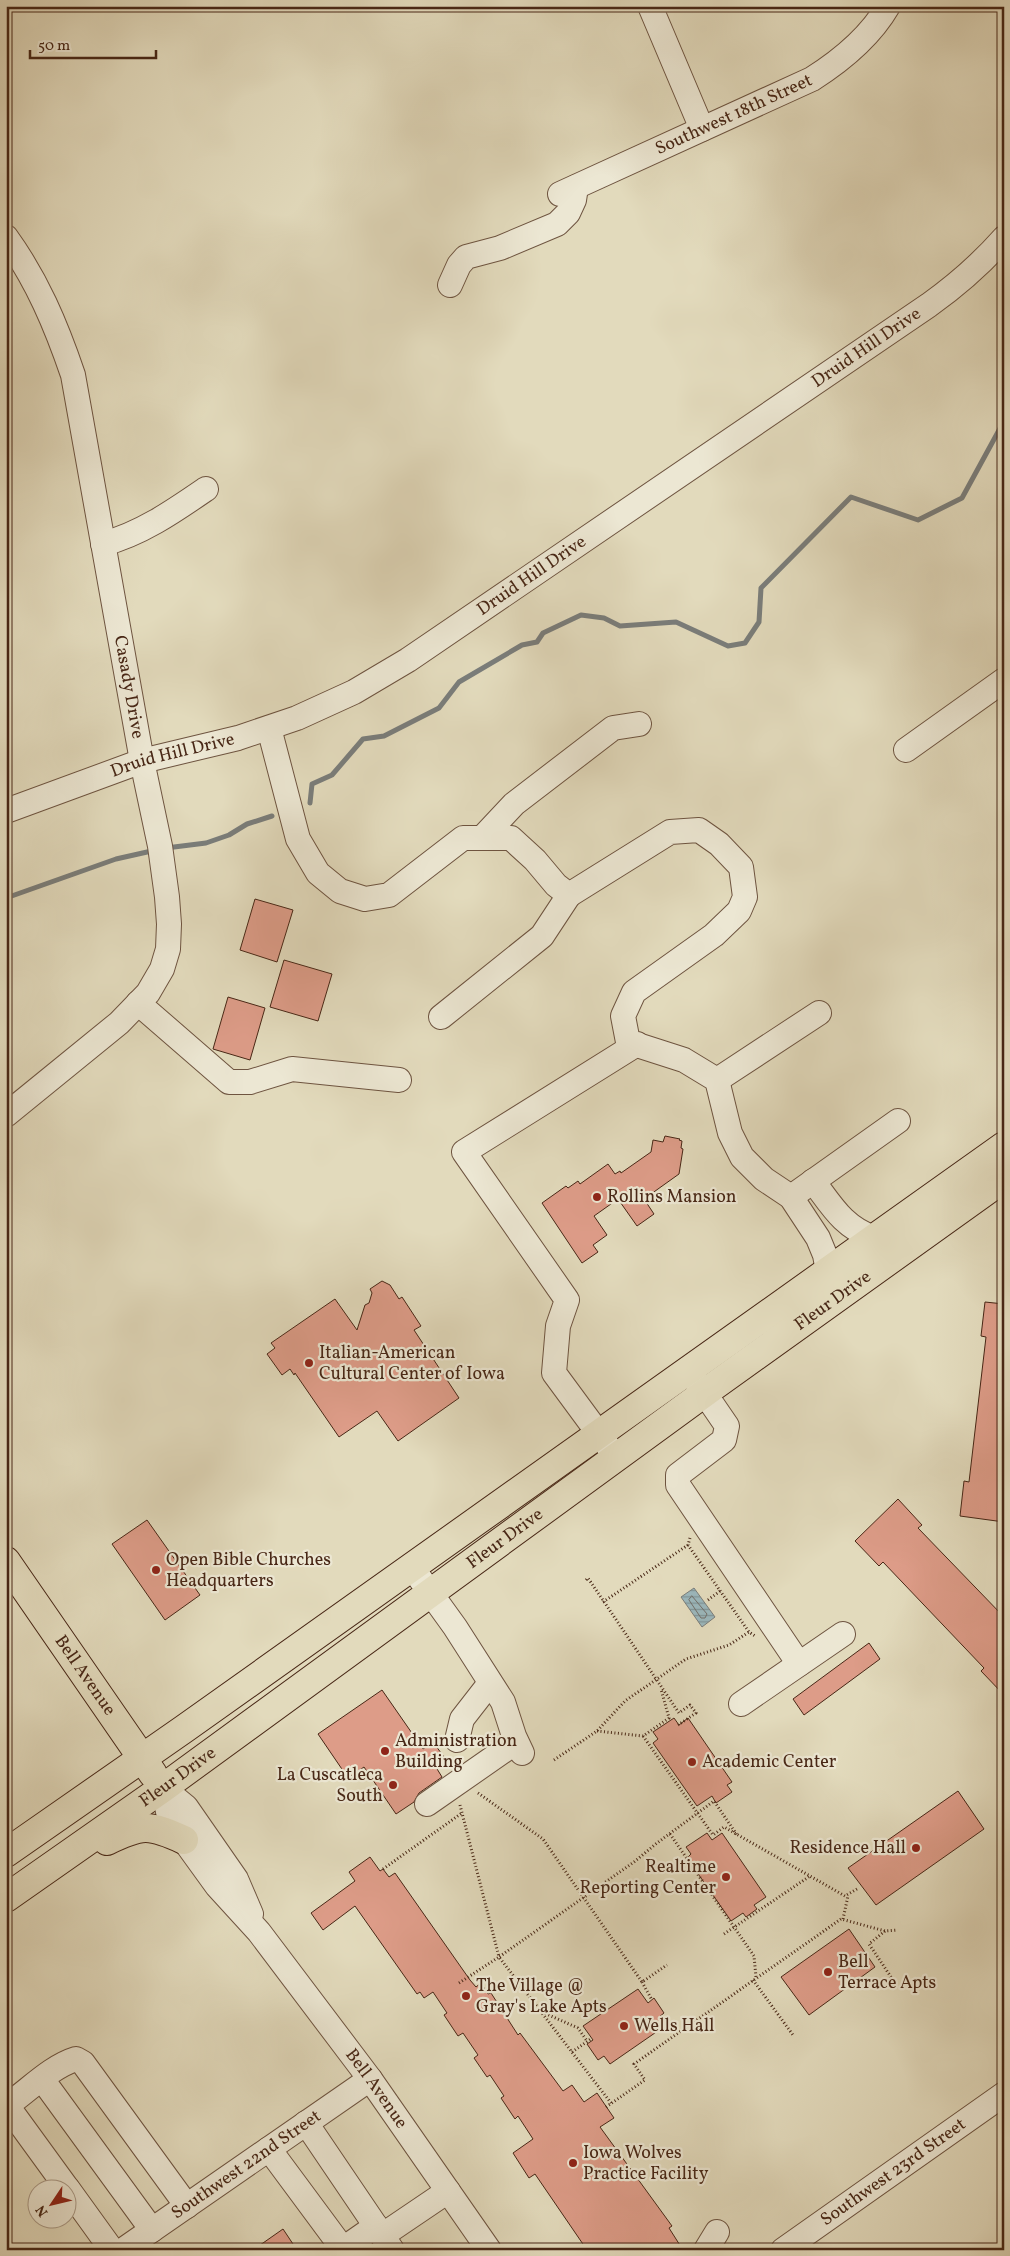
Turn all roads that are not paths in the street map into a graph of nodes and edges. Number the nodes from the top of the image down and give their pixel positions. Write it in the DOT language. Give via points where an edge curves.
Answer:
graph roads {
  1 [pos="650,6"];
  2 [pos="888,6"];
  3 [pos="702,130"];
  4 [pos="6,237"];
  5 [pos="1004,238"];
  6 [pos="450,285"];
  7 [pos="206,489"];
  8 [pos="103,544"];
  9 [pos="1004,680"];
  10 [pos="640,724"];
  11 [pos="269,728"];
  12 [pos="906,750"];
  13 [pos="142,761"];
  14 [pos="6,811"];
  15 [pos="484,836"];
  16 [pos="569,895"];
  17 [pos="138,1003"];
  18 [pos="819,1013"];
  19 [pos="441,1017"];
  20 [pos="637,1044"];
  21 [pos="399,1080"];
  22 [pos="717,1080"];
  23 [pos="6,1115"];
  24 [pos="898,1121"];
  25 [pos="1004,1146"];
  26 [pos="1004,1178"];
  27 [pos="813,1181"];
  28 [pos="791,1197"];
  29 [pos="843,1221"];
  30 [pos="818,1238"];
  31 [pos="874,1238"];
  32 [pos="828,1270"];
  33 [pos="688,1369"];
  34 [pos="705,1392"];
  35 [pos="598,1433"];
  36 [pos="616,1458"];
  37 [pos="6,1561"];
  38 [pos="411,1566"];
  39 [pos="431,1593"];
  40 [pos="843,1634"];
  41 [pos="799,1664"];
  42 [pos="490,1683"];
  43 [pos="741,1704"];
  44 [pos="457,1740"];
  45 [pos="142,1758"];
  46 [pos="163,1788"];
  47 [pos="427,1804"];
  48 [pos="184,1840"];
  49 [pos="6,1852"];
  50 [pos="39,1876"];
  51 [pos="6,1898"];
  52 [pos="259,1932"];
  53 [pos="42,2079"];
  54 [pos="370,2079"];
  55 [pos="1004,2094"];
  56 [pos="306,2123"];
  57 [pos="269,2149"];
  58 [pos="59,2178"];
  59 [pos="448,2190"];
  60 [pos="78,2204"];
  61 [pos="187,2206"];
  62 [pos="152,2230"];
  63 [pos="384,2237"];
  64 [pos="112,2250"];
  65 [pos="123,2250"];
  66 [pos="488,2250"];
  67 [pos="783,2250"];
  1 -- 3 [label="street"];
  2 -- 3 [label="street, Southwest 18th Street" via="866,36 831,67"];
  3 -- 6 [label="street, Southwest 18th Street" via="568,191 574,200 568,213 557,224 500,248 466,257"];
  4 -- 8 [label="street, Casady Drive" via="25,263 49,310 73,376"];
  5 -- 11 [label="street, Druid Hill Drive" via="982,262 929,305 408,660 354,692"];
  7 -- 8 [label="street" via="133,534"];
  8 -- 13 [label="street, Casady Drive"];
  9 -- 12 [label="street"];
  10 -- 15 [label="street" via="613,728 514,804"];
  11 -- 13 [label="street, Druid Hill Drive"];
  11 -- 15 [label="street" via="298,839 318,873 340,891 365,899 389,895 463,838"];
  13 -- 14 [label="street, Druid Hill Drive"];
  13 -- 17 [label="street, Casady Drive" via="161,856 169,924 168,949 156,982"];
  15 -- 16 [label="street" via="511,838"];
  16 -- 19 [label="street" via="542,936"];
  16 -- 20 [label="street" via="670,832 699,830 719,844 741,867 745,897 739,910 714,935 634,992 623,1016 628,1042"];
  17 -- 21 [label="street" via="229,1082 250,1082 292,1069"];
  17 -- 23 [label="street, Casady Drive" via="119,1023"];
  18 -- 22 [label="street"];
  20 -- 22 [label="street" via="684,1060"];
  20 -- 35 [label="street" via="464,1152 567,1300 550,1325 554,1373"];
  22 -- 28 [label="street" via="730,1133 742,1157"];
  24 -- 27 [label="street"];
  25 -- 31 [label="main road, Fleur Drive"];
  26 -- 34 [label="main road, Fleur Drive"];
  27 -- 28 [label="street"];
  27 -- 29 [label="street"];
  28 -- 30 [label="street"];
  29 -- 30 [label="street"];
  29 -- 31 [label="street"];
  30 -- 32 [label="street"];
  31 -- 32 [label="main road, Fleur Drive"];
  32 -- 33 [label="main road, Fleur Drive"];
  33 -- 34 [label="street"];
  33 -- 35 [label="main road, Fleur Drive"];
  34 -- 36 [label="main road, Fleur Drive"];
  34 -- 41 [label="street" via="727,1426 724,1440 678,1475 678,1485"];
  35 -- 36 [label="street"];
  35 -- 38 [label="main road, Fleur Drive"];
  36 -- 39 [label="main road, Fleur Drive"];
  37 -- 45 [label="main road, Bell Avenue"];
  38 -- 39 [label="street"];
  38 -- 45 [label="main road, Fleur Drive"];
  39 -- 42 [label="street" via="455,1627 466,1659"];
  39 -- 46 [label="main road, Fleur Drive"];
  40 -- 41 [label="street"];
  41 -- 43 [label="street"];
  42 -- 44 [label="street" via="462,1719"];
  42 -- 47 [label="street" via="503,1702 519,1747"];
  45 -- 46 [label="main road, Bell Avenue"];
  45 -- 49 [label="main road, Fleur Drive"];
  46 -- 48 [label="street, Bell Avenue" via="170,1821"];
  46 -- 50 [label="main road, Fleur Drive"];
  46 -- 52 [label="street, Bell Avenue" via="186,1808 236,1879"];
  48 -- 50 [label="main road" via="161,1829 143,1827 130,1830"];
  48 -- 52 [label="street, Bell Avenue" via="217,1886"];
  50 -- 51 [label="main road, Fleur Drive"];
  52 -- 54 [label="street, Bell Avenue"];
  53 -- 58 [label="street" via="10,2106"];
  53 -- 61 [label="street" via="70,2061 76,2059 83,2063"];
  53 -- 62 [label="street"];
  54 -- 56 [label="street, Southwest 22nd Street"];
  54 -- 59 [label="street, Bell Avenue"];
  55 -- 67 [label="street, Southwest 23rd Street"];
  56 -- 57 [label="street, Southwest 22nd Street"];
  56 -- 63 [label="street"];
  57 -- 61 [label="street, Southwest 22nd Street"];
  57 -- 63 [label="street" via="343,2249"];
  59 -- 63 [label="street"];
  59 -- 66 [label="street, Bell Avenue"];
  60 -- 64 [label="street"];
  61 -- 62 [label="street, Southwest 22nd Street"];
  62 -- 65 [label="street, Southwest 22nd Street"];
}
